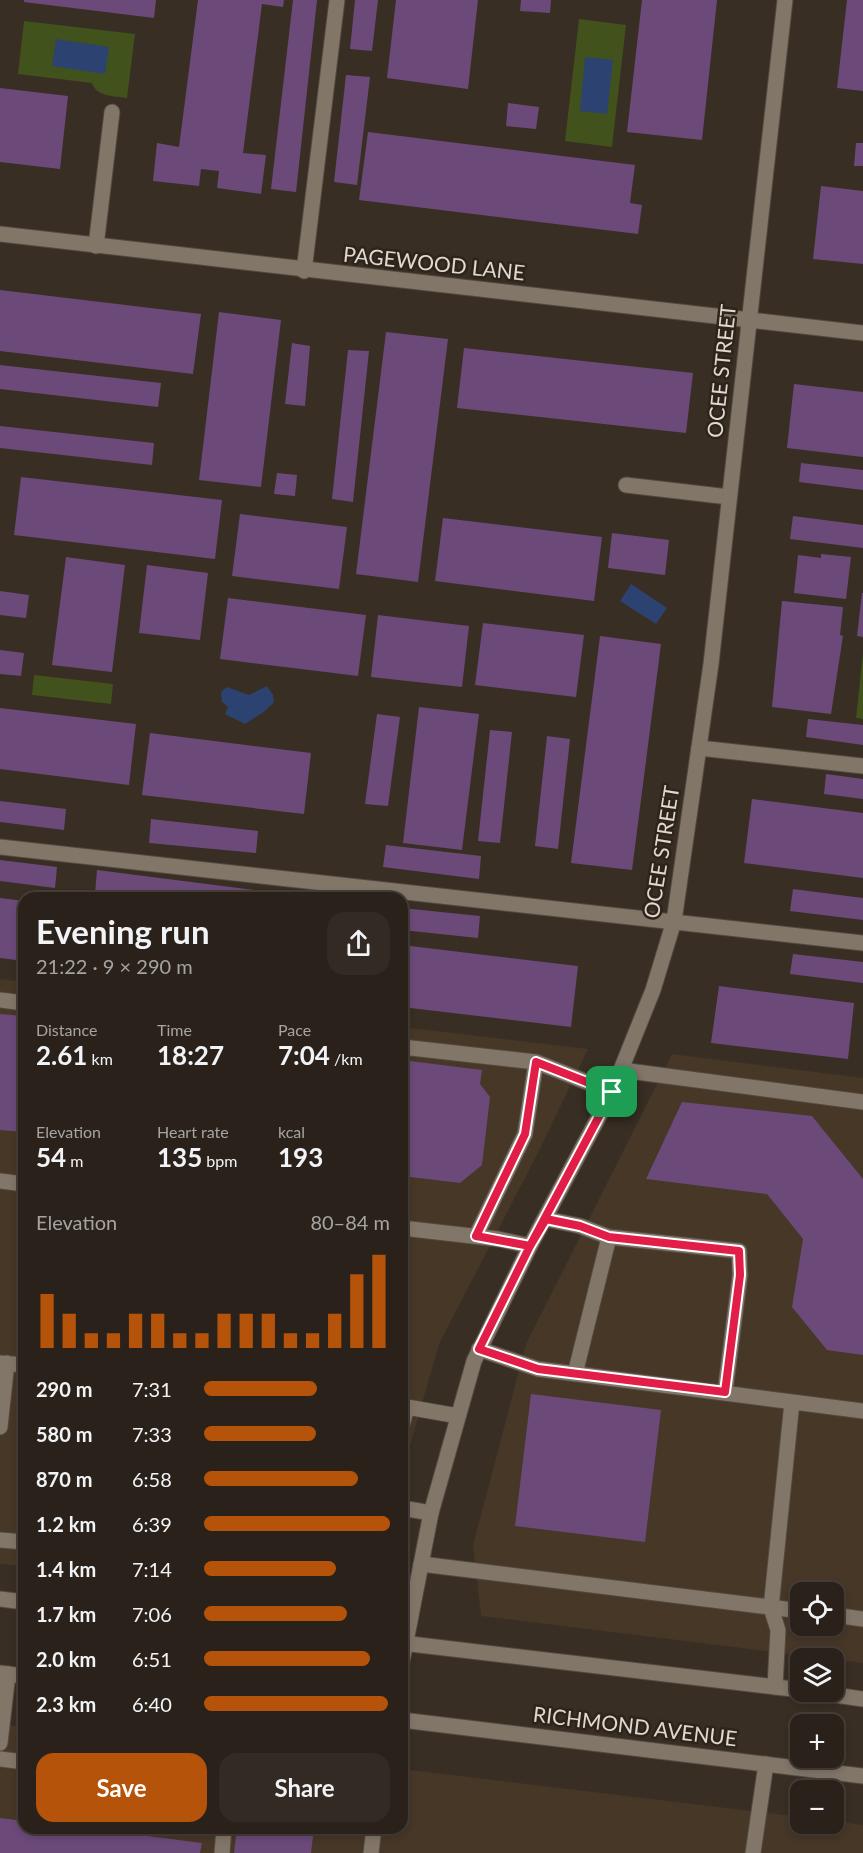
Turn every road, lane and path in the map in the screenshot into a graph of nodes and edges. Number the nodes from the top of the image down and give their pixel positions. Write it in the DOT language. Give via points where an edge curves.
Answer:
graph roads {
  1 [pos="337,0"];
  2 [pos="785,0"];
  3 [pos="112,112"];
  4 [pos="0,234"];
  5 [pos="96,246"];
  6 [pos="304,271"];
  7 [pos="748,321"];
  8 [pos="863,333"];
  9 [pos="626,484"];
  10 [pos="729,497"];
  11 [pos="699,748"];
  12 [pos="863,766"];
  13 [pos="0,847"];
  14 [pos="674,921"];
  15 [pos="863,943"];
  16 [pos="0,1000"];
  17 [pos="18,1002"];
  18 [pos="408,1048"];
  19 [pos="536,1062"];
  20 [pos="621,1070"];
  21 [pos="612,1092"];
  22 [pos="863,1102"];
  23 [pos="0,1181"];
  24 [pos="18,1183"];
  25 [pos="546,1219"];
  26 [pos="408,1229"];
  27 [pos="476,1236"];
  28 [pos="609,1237"];
  29 [pos="530,1246"];
  30 [pos="479,1349"];
  31 [pos="4,1363"];
  32 [pos="576,1374"];
  33 [pos="725,1392"];
  34 [pos="792,1402"];
  35 [pos="408,1407"];
  36 [pos="863,1411"];
  37 [pos="458,1416"];
  38 [pos="0,1427"];
  39 [pos="408,1509"];
  40 [pos="431,1513"];
  41 [pos="0,1540"];
  42 [pos="18,1542"];
  43 [pos="421,1564"];
  44 [pos="0,1599"];
  45 [pos="18,1601"];
  46 [pos="771,1608"];
  47 [pos="790,1610"];
  48 [pos="844,1616"];
  49 [pos="863,1619"];
  50 [pos="408,1625"];
  51 [pos="408,1644"];
  52 [pos="11,1674"];
  53 [pos="775,1687"];
  54 [pos="790,1689"];
  55 [pos="844,1696"];
  56 [pos="863,1699"];
  57 [pos="408,1721"];
  58 [pos="0,1743"];
  59 [pos="0,1759"];
  60 [pos="18,1761"];
  61 [pos="766,1764"];
  62 [pos="863,1776"];
  63 [pos="224,1834"];
  64 [pos="373,1834"];
  65 [pos="222,1853"];
  66 [pos="371,1853"];
  67 [pos="753,1853"];
  1 -- 6 [label="street"];
  2 -- 7 [label="street, OCEE STREET"];
  3 -- 5 [label="street"];
  4 -- 5 [label="street, PAGEWOOD LANE"];
  5 -- 6 [label="street, PAGEWOOD LANE"];
  6 -- 7 [label="street, PAGEWOOD LANE"];
  7 -- 8 [label="street, PAGEWOOD LANE"];
  7 -- 10 [label="street, OCEE STREET"];
  9 -- 10 [label="street"];
  10 -- 11 [label="street, OCEE STREET"];
  11 -- 12 [label="street"];
  11 -- 14 [label="street, OCEE STREET"];
  13 -- 14 [label="street"];
  14 -- 15 [label="street"];
  14 -- 20 [label="street, OCEE STREET" via="653,990"];
  16 -- 17 [label="street"];
  18 -- 19 [label="street"];
  19 -- 21 [label="street"];
  19 -- 27 [label="street" via="525,1134"];
  20 -- 21 [label="street, OCEE STREET"];
  20 -- 22 [label="street"];
  21 -- 25 [label="street, OCEE STREET"];
  23 -- 24 [label="street"];
  25 -- 28 [label="street"];
  25 -- 29 [label="street, OCEE STREET"];
  26 -- 27 [label="street"];
  27 -- 29 [label="street"];
  28 -- 32 [label="street"];
  28 -- 33 [label="street" via="739,1251 740,1275"];
  29 -- 30 [label="street, OCEE STREET"];
  30 -- 32 [label="street" via="538,1369"];
  30 -- 37 [label="street, OCEE STREET"];
  31 -- 38 [label="street"];
  32 -- 33 [label="street"];
  33 -- 34 [label="street"];
  34 -- 36 [label="street"];
  34 -- 46 [label="street"];
  35 -- 37 [label="street"];
  37 -- 40 [label="street, OCEE STREET"];
  39 -- 40 [label="street"];
  40 -- 43 [label="street, OCEE STREET"];
  41 -- 42 [label="street"];
  43 -- 46 [label="street"];
  43 -- 50 [label="street, OCEE STREET"];
  44 -- 45 [label="street"];
  46 -- 47 [label="street"];
  46 -- 53 [label="street" via="778,1630"];
  48 -- 49 [label="street"];
  51 -- 53 [label="street"];
  52 -- 58 [label="street"];
  53 -- 54 [label="street"];
  55 -- 56 [label="street"];
  57 -- 61 [label="street, RICHMOND AVENUE"];
  59 -- 60 [label="street"];
  61 -- 62 [label="street, RICHMOND AVENUE"];
  61 -- 67 [label="street"];
  63 -- 65 [label="street"];
  64 -- 66 [label="street"];
}
